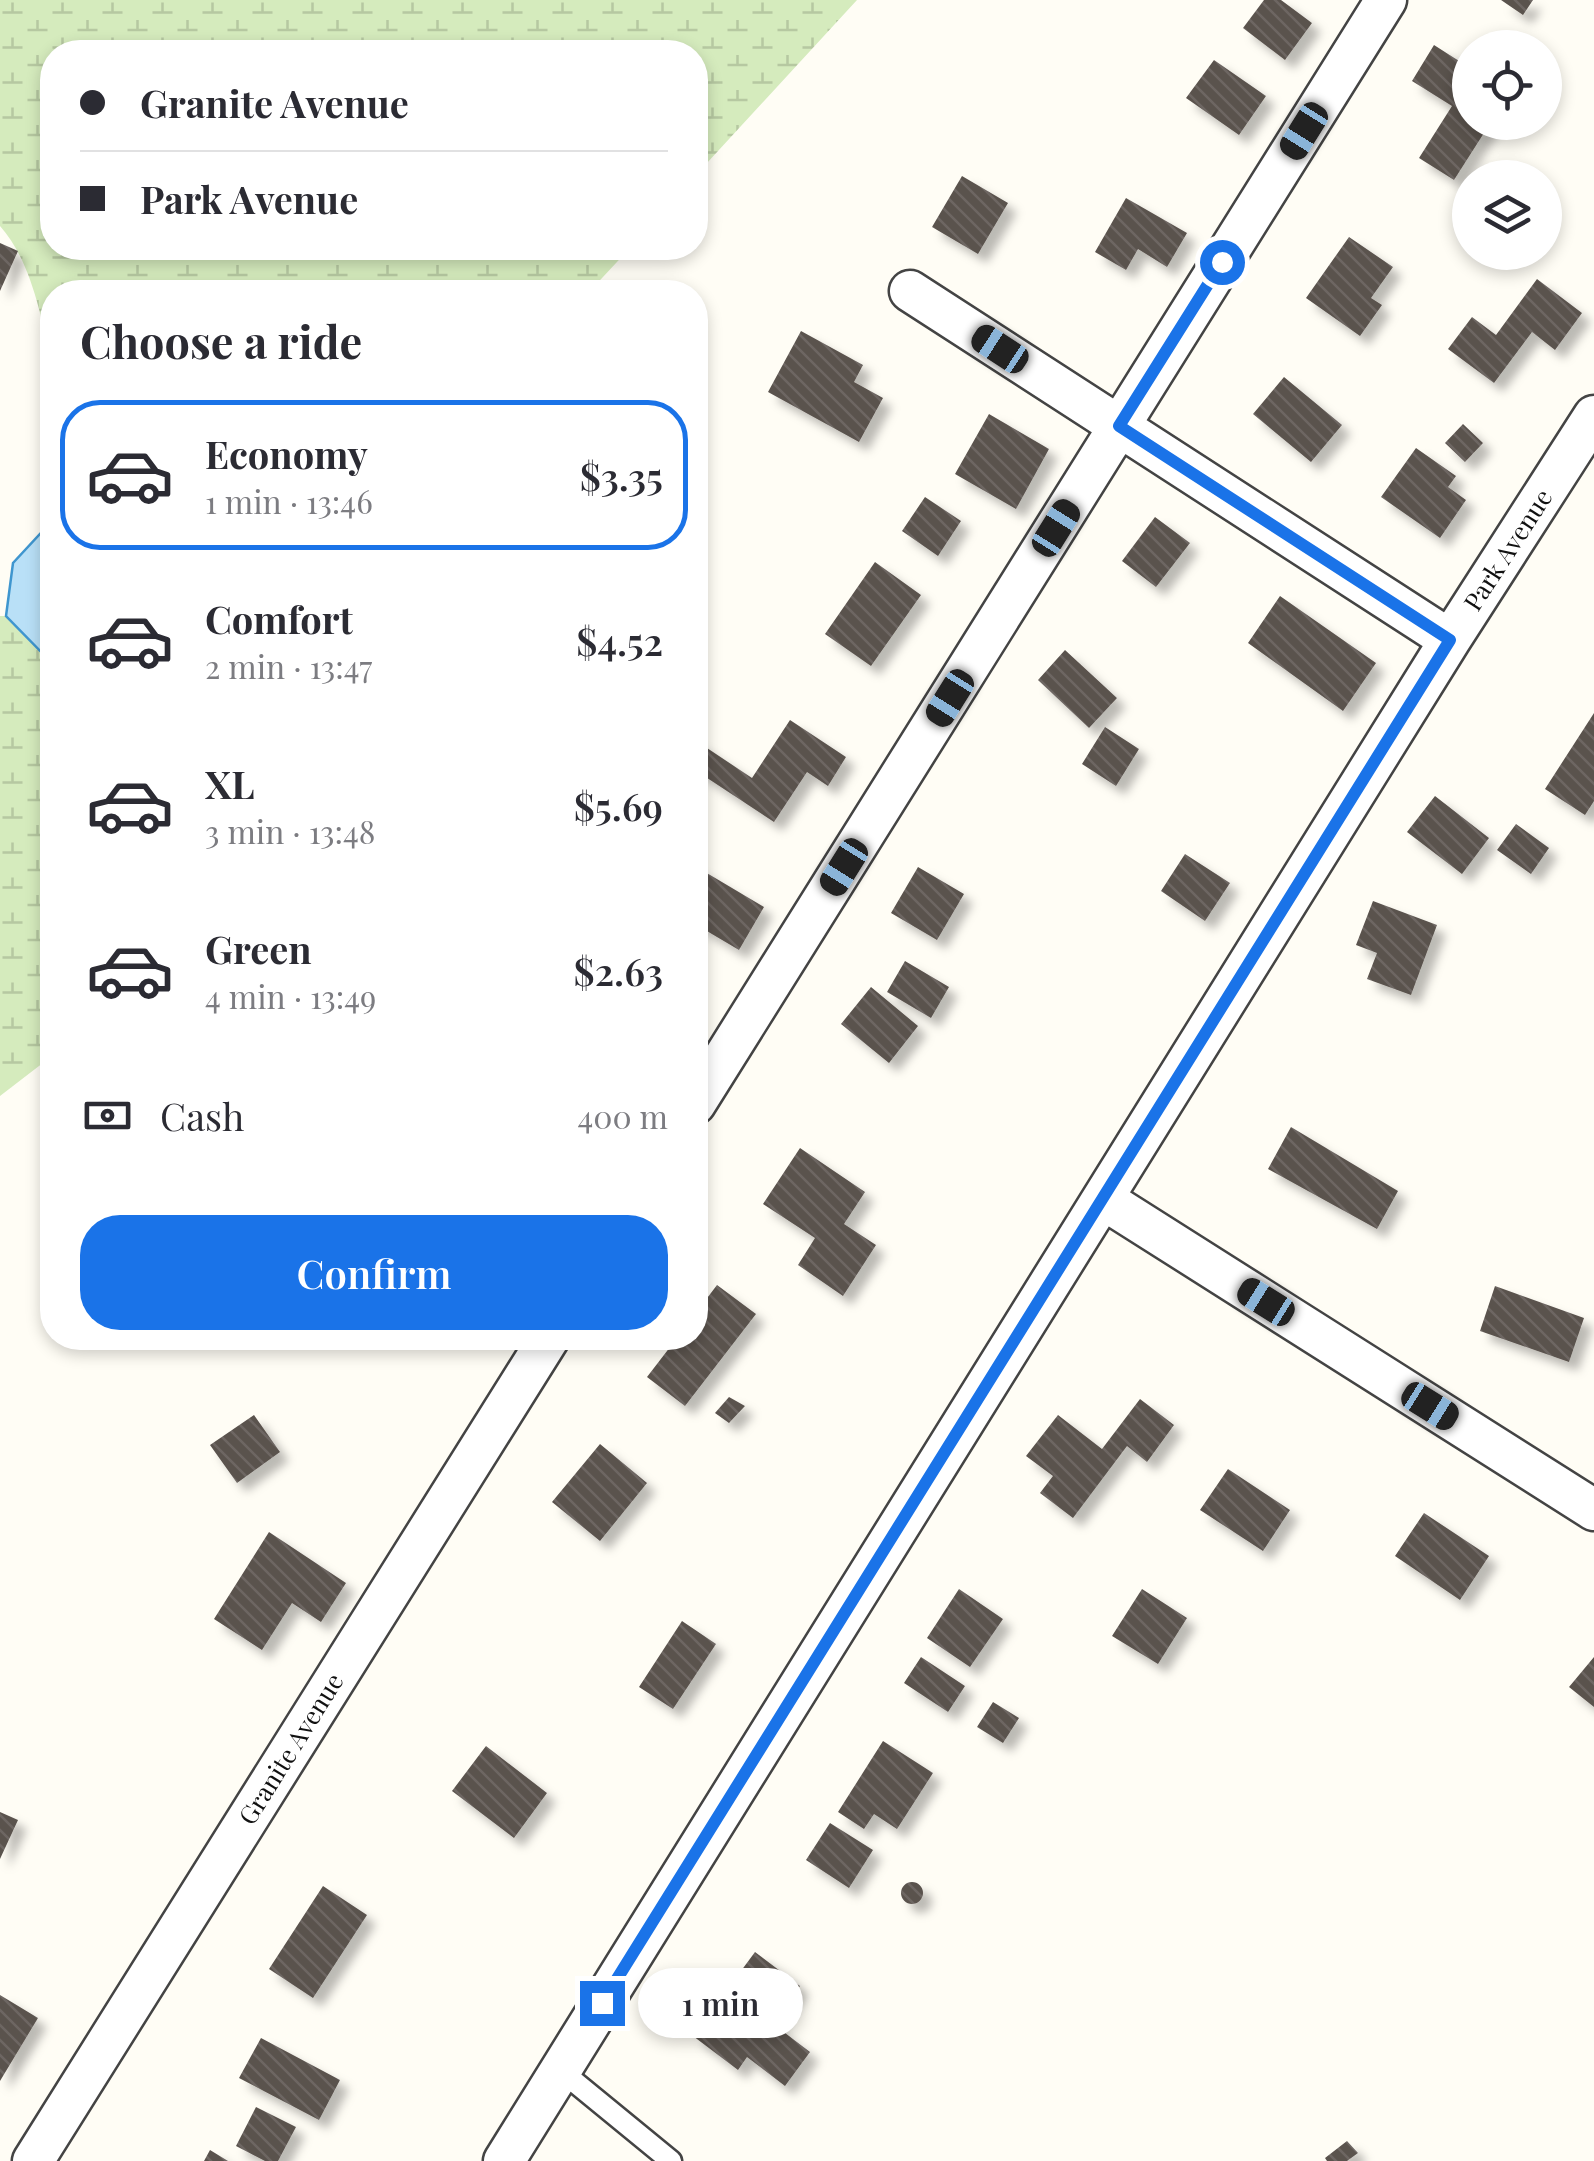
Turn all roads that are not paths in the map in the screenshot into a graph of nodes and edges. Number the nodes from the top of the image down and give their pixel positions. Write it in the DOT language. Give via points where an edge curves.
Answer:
graph roads {
  1 [pos="1386,0"];
  2 [pos="910,291"];
  3 [pos="1594,416"];
  4 [pos="1119,426"];
  5 [pos="1450,640"];
  6 [pos="708,1083"];
  7 [pos="1103,1199"];
  8 [pos="541,1350"];
  9 [pos="1594,1510"];
  10 [pos="560,2070"];
  11 [pos="33,2161"];
  12 [pos="504,2161"];
  13 [pos="671,2161"];
  1 -- 4 [label="street"];
  2 -- 4 [label="street"];
  3 -- 5 [label="street, Park Avenue"];
  4 -- 5 [label="street"];
  4 -- 6 [label="street"];
  5 -- 7 [label="street, Park Avenue"];
  7 -- 9 [label="street"];
  7 -- 10 [label="street, Park Avenue"];
  8 -- 11 [label="street, Granite Avenue"];
  10 -- 12 [label="street, Park Avenue"];
  10 -- 13 [label="lane"];
}
